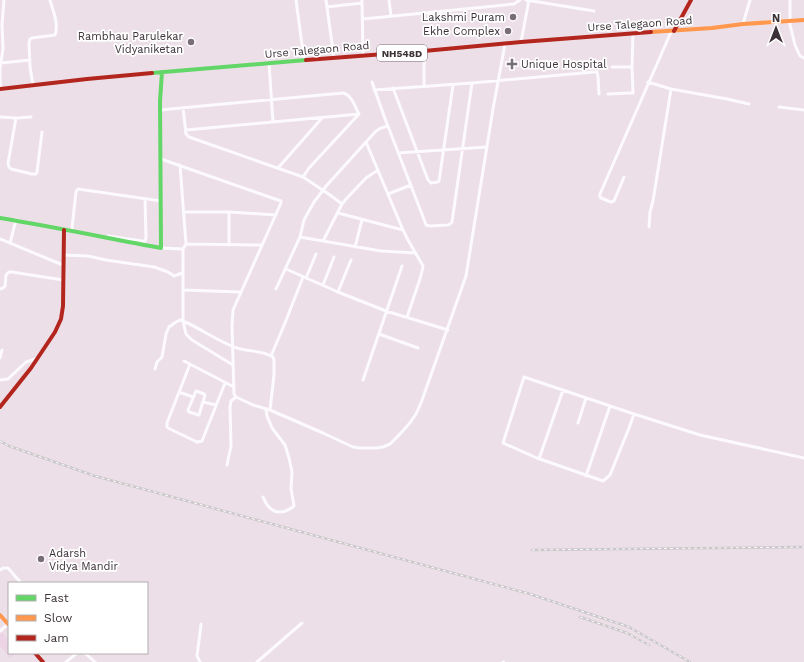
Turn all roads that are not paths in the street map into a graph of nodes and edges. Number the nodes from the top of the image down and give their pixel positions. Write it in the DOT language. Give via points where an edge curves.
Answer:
graph roads {
  1 [pos="4,0"];
  2 [pos="50,0"];
  3 [pos="296,0"];
  4 [pos="326,0"];
  5 [pos="389,0"];
  6 [pos="520,0"];
  7 [pos="528,0"];
  8 [pos="691,0"];
  9 [pos="750,0"];
  10 [pos="790,0"];
  11 [pos="362,2"];
  12 [pos="327,7"];
  13 [pos="594,11"];
  14 [pos="391,16"];
  15 [pos="363,19"];
  16 [pos="804,20"];
  17 [pos="789,21"];
  18 [pos="743,24"];
  19 [pos="672,31"];
  20 [pos="633,34"];
  21 [pos="521,42"];
  22 [pos="505,44"];
  23 [pos="1,50"];
  24 [pos="424,52"];
  25 [pos="363,55"];
  26 [pos="334,58"];
  27 [pos="804,58"];
  28 [pos="30,60"];
  29 [pos="304,61"];
  30 [pos="1,63"];
  31 [pos="269,63"];
  32 [pos="612,67"];
  33 [pos="632,67"];
  34 [pos="162,72"];
  35 [pos="0,73"];
  36 [pos="0,79"];
  37 [pos="498,81"];
  38 [pos="372,82"];
  39 [pos="648,82"];
  40 [pos="472,83"];
  41 [pos="33,85"];
  42 [pos="453,85"];
  43 [pos="424,86"];
  44 [pos="393,88"];
  45 [pos="0,89"];
  46 [pos="671,89"];
  47 [pos="374,90"];
  48 [pos="599,94"];
  49 [pos="608,94"];
  50 [pos="271,99"];
  51 [pos="748,104"];
  52 [pos="779,107"];
  53 [pos="182,108"];
  54 [pos="160,110"];
  55 [pos="804,110"];
  56 [pos="359,114"];
  57 [pos="0,117"];
  58 [pos="31,117"];
  59 [pos="16,118"];
  60 [pos="322,118"];
  61 [pos="273,122"];
  62 [pos="388,126"];
  63 [pos="186,130"];
  64 [pos="42,132"];
  65 [pos="366,142"];
  66 [pos="487,147"];
  67 [pos="463,148"];
  68 [pos="444,150"];
  69 [pos="418,151"];
  70 [pos="398,153"];
  71 [pos="161,159"];
  72 [pos="180,165"];
  73 [pos="278,168"];
  74 [pos="378,170"];
  75 [pos="303,177"];
  76 [pos="624,177"];
  77 [pos="411,185"];
  78 [pos="323,190"];
  79 [pos="388,194"];
  80 [pos="145,198"];
  81 [pos="160,200"];
  82 [pos="342,204"];
  83 [pos="184,212"];
  84 [pos="229,212"];
  85 [pos="338,213"];
  86 [pos="276,215"];
  87 [pos="0,218"];
  88 [pos="16,220"];
  89 [pos="362,220"];
  90 [pos="649,227"];
  91 [pos="64,230"];
  92 [pos="403,230"];
  93 [pos="73,231"];
  94 [pos="90,233"];
  95 [pos="300,237"];
  96 [pos="0,239"];
  97 [pos="323,241"];
  98 [pos="10,244"];
  99 [pos="186,244"];
  100 [pos="229,245"];
  101 [pos="261,246"];
  102 [pos="355,247"];
  103 [pos="160,248"];
  104 [pos="182,249"];
  105 [pos="416,253"];
  106 [pos="316,254"];
  107 [pos="63,255"];
  108 [pos="334,257"];
  109 [pos="351,260"];
  110 [pos="63,265"];
  111 [pos="402,266"];
  112 [pos="286,269"];
  113 [pos="182,273"];
  114 [pos="305,277"];
  115 [pos="63,280"];
  116 [pos="323,285"];
  117 [pos="0,289"];
  118 [pos="276,289"];
  119 [pos="183,290"];
  120 [pos="241,292"];
  121 [pos="338,292"];
  122 [pos="386,311"];
  123 [pos="407,317"];
  124 [pos="183,321"];
  125 [pos="448,330"];
  126 [pos="379,334"];
  127 [pos="232,346"];
  128 [pos="418,348"];
  129 [pos="2,350"];
  130 [pos="271,356"];
  131 [pos="0,358"];
  132 [pos="37,358"];
  133 [pos="184,361"];
  134 [pos="190,364"];
  135 [pos="233,365"];
  136 [pos="155,369"];
  137 [pos="0,380"];
  138 [pos="363,380"];
  139 [pos="225,383"];
  140 [pos="234,387"];
  141 [pos="563,390"];
  142 [pos="179,392"];
  143 [pos="193,397"];
  144 [pos="236,397"];
  145 [pos="586,398"];
  146 [pos="203,402"];
  147 [pos="0,404"];
  148 [pos="216,405"];
  149 [pos="610,406"];
  150 [pos="0,407"];
  151 [pos="266,409"];
  152 [pos="270,410"];
  153 [pos="634,414"];
  154 [pos="578,423"];
  155 [pos="804,458"];
  156 [pos="539,459"];
  157 [pos="227,465"];
  158 [pos="586,476"];
  159 [pos="262,497"];
  160 [pos="0,570"];
  161 [pos="20,582"];
  162 [pos="0,615"];
  163 [pos="8,623"];
  164 [pos="302,623"];
  165 [pos="201,624"];
  166 [pos="8,625"];
  167 [pos="0,631"];
  168 [pos="36,654"];
  169 [pos="76,654"];
  170 [pos="86,654"];
  171 [pos="43,662"];
  172 [pos="66,662"];
  173 [pos="95,662"];
  174 [pos="200,662"];
  175 [pos="257,662"];
  1 -- 23 [label="street"];
  2 -- 28 [label="street" via="56,32 52,36 30,39"];
  3 -- 29 [label="street"];
  4 -- 12 [label="street"];
  5 -- 14 [label="street"];
  6 -- 14 [label="street" via="514,4"];
  7 -- 13 [label="street"];
  7 -- 21 [label="street"];
  8 -- 19 [label="main road"];
  9 -- 18 [label="street"];
  10 -- 17 [label="street"];
  11 -- 12 [label="street"];
  11 -- 15 [label="street"];
  12 -- 26 [label="street"];
  14 -- 15 [label="street"];
  15 -- 25 [label="street"];
  16 -- 17 [label="main road, Urse Talegaon Road / NH548D"];
  17 -- 18 [label="main road, Urse Talegaon Road / NH548D"];
  17 -- 27 [label="street" via="795,45 800,56"];
  18 -- 19 [label="main road, Urse Talegaon Road / NH548D"];
  19 -- 20 [label="main road, Urse Talegaon Road / NH548D"];
  19 -- 39 [label="street"];
  20 -- 21 [label="main road, Urse Talegaon Road / NH548D"];
  20 -- 33 [label="street"];
  21 -- 22 [label="main road, Urse Talegaon Road / NH548D"];
  22 -- 24 [label="main road, Urse Talegaon Road / NH548D"];
  22 -- 37 [label="street"];
  23 -- 30 [label="street"];
  24 -- 25 [label="main road, Urse Talegaon Road / NH548D"];
  24 -- 43 [label="street"];
  25 -- 26 [label="main road, Urse Talegaon Road / NH548D"];
  26 -- 29 [label="main road, Urse Talegaon Road / NH548D"];
  28 -- 30 [label="street"];
  28 -- 41 [label="street"];
  29 -- 31 [label="main road, Urse Talegaon Road / NH548D"];
  30 -- 35 [label="street"];
  31 -- 34 [label="main road, Urse Talegaon Road / NH548D"];
  31 -- 50 [label="street"];
  32 -- 33 [label="street"];
  33 -- 49 [label="street" via="633,93"];
  34 -- 41 [label="main road, Urse Talegaon Road / NH548D"];
  34 -- 54 [label="main road"];
  35 -- 36 [label="street"];
  36 -- 45 [label="street"];
  37 -- 40 [label="street"];
  37 -- 48 [label="street" via="597,72"];
  37 -- 66 [label="street"];
  38 -- 47 [label="street"];
  39 -- 46 [label="street"];
  39 -- 76 [label="street" via="600,197 614,201"];
  40 -- 42 [label="street"];
  40 -- 67 [label="street"];
  41 -- 45 [label="main road, Urse Talegaon Road / NH548D"];
  42 -- 43 [label="street"];
  42 -- 68 [label="street"];
  43 -- 44 [label="street"];
  44 -- 47 [label="street"];
  44 -- 69 [label="street"];
  46 -- 51 [label="street"];
  46 -- 90 [label="street"];
  47 -- 62 [label="street"];
  50 -- 53 [label="street"];
  50 -- 56 [label="street" via="344,93 350,96"];
  50 -- 61 [label="street"];
  52 -- 55 [label="street"];
  53 -- 54 [label="street"];
  53 -- 63 [label="street"];
  54 -- 71 [label="main road"];
  56 -- 60 [label="street"];
  56 -- 75 [label="street"];
  57 -- 59 [label="street"];
  58 -- 59 [label="street"];
  59 -- 64 [label="street" via="8,163 11,169 36,174"];
  60 -- 61 [label="street"];
  60 -- 73 [label="street"];
  61 -- 63 [label="street"];
  62 -- 65 [label="street" via="376,131"];
  62 -- 70 [label="street"];
  63 -- 73 [label="street" via="189,137"];
  65 -- 74 [label="street"];
  65 -- 78 [label="street"];
  66 -- 67 [label="street"];
  66 -- 125 [label="street" via="466,276"];
  67 -- 68 [label="street"];
  67 -- 77 [label="street" via="450,224 426,225"];
  68 -- 69 [label="street"];
  68 -- 69 [label="street" via="438,182 429,182"];
  69 -- 70 [label="street"];
  70 -- 77 [label="street"];
  71 -- 72 [label="street"];
  71 -- 81 [label="main road"];
  72 -- 83 [label="street"];
  72 -- 86 [label="street" via="281,201"];
  73 -- 75 [label="street"];
  74 -- 79 [label="street"];
  74 -- 82 [label="street" via="366,178"];
  75 -- 78 [label="street"];
  77 -- 79 [label="street"];
  78 -- 82 [label="street"];
  78 -- 95 [label="street" via="304,220"];
  79 -- 92 [label="street"];
  80 -- 81 [label="street"];
  80 -- 93 [label="street" via="78,189 72,222"];
  80 -- 94 [label="street" via="145,241"];
  81 -- 103 [label="main road"];
  82 -- 85 [label="street"];
  83 -- 84 [label="street"];
  83 -- 99 [label="street"];
  84 -- 86 [label="street"];
  84 -- 100 [label="street"];
  85 -- 89 [label="street"];
  85 -- 97 [label="street"];
  86 -- 101 [label="street"];
  87 -- 88 [label="main road"];
  88 -- 91 [label="main road"];
  88 -- 98 [label="street"];
  89 -- 92 [label="street"];
  89 -- 102 [label="street"];
  91 -- 93 [label="main road"];
  91 -- 107 [label="main road"];
  92 -- 105 [label="street"];
  93 -- 103 [label="main road"];
  95 -- 97 [label="street"];
  95 -- 112 [label="street"];
  96 -- 98 [label="street"];
  97 -- 102 [label="street"];
  98 -- 110 [label="street"];
  99 -- 100 [label="street"];
  99 -- 104 [label="street"];
  100 -- 101 [label="street"];
  101 -- 120 [label="street"];
  102 -- 105 [label="street"];
  103 -- 104 [label="street"];
  104 -- 113 [label="street"];
  105 -- 123 [label="street" via="423,266"];
  106 -- 114 [label="street"];
  107 -- 110 [label="main road"];
  107 -- 113 [label="street" via="88,256 154,267 174,276"];
  108 -- 116 [label="street"];
  109 -- 121 [label="street"];
  110 -- 115 [label="main road"];
  111 -- 122 [label="street"];
  112 -- 114 [label="street"];
  112 -- 118 [label="street"];
  113 -- 119 [label="street"];
  114 -- 116 [label="street"];
  114 -- 130 [label="street"];
  115 -- 117 [label="street" via="9,272 4,288"];
  115 -- 132 [label="main road" via="61,319"];
  116 -- 121 [label="street"];
  119 -- 120 [label="street"];
  119 -- 124 [label="street"];
  120 -- 127 [label="street" via="232,310"];
  121 -- 122 [label="street"];
  122 -- 123 [label="street"];
  122 -- 126 [label="street"];
  123 -- 125 [label="street"];
  124 -- 127 [label="street"];
  124 -- 135 [label="street" via="187,336"];
  124 -- 136 [label="street" via="180,320 169,327 162,357"];
  125 -- 152 [label="street" via="416,414 390,444 368,449 353,447"];
  126 -- 128 [label="street"];
  126 -- 138 [label="street"];
  127 -- 130 [label="street"];
  127 -- 135 [label="street"];
  129 -- 131 [label="street"];
  130 -- 152 [label="street" via="274,360"];
  132 -- 137 [label="street" via="26,362 8,379"];
  132 -- 147 [label="main road"];
  132 -- 150 [label="main road"];
  133 -- 134 [label="street"];
  134 -- 139 [label="street"];
  134 -- 142 [label="street"];
  135 -- 140 [label="street"];
  139 -- 140 [label="street"];
  139 -- 148 [label="street"];
  140 -- 144 [label="street"];
  141 -- 145 [label="street"];
  141 -- 156 [label="street"];
  141 -- 156 [label="street" via="524,377 504,443"];
  142 -- 143 [label="street"];
  142 -- 148 [label="street" via="167,427 197,442 202,441"];
  143 -- 146 [label="street" via="196,391 204,394"];
  143 -- 146 [label="street" via="189,412 198,415"];
  144 -- 151 [label="street"];
  144 -- 157 [label="street" via="231,401 230,407 231,446"];
  145 -- 149 [label="street"];
  145 -- 154 [label="street"];
  146 -- 148 [label="street"];
  149 -- 153 [label="street"];
  149 -- 158 [label="street"];
  151 -- 152 [label="street"];
  151 -- 159 [label="street" via="272,428 285,445 289,458 294,506 284,512 271,510"];
  153 -- 155 [label="street" via="700,435"];
  153 -- 158 [label="street" via="610,475 603,481"];
  156 -- 158 [label="street"];
  160 -- 161 [label="street" via="8,568"];
  162 -- 163 [label="main road"];
  164 -- 175 [label="street"];
  165 -- 174 [label="street" via="197,656"];
  166 -- 167 [label="street"];
  168 -- 171 [label="main road"];
  169 -- 172 [label="street"];
  170 -- 173 [label="street"];
}
